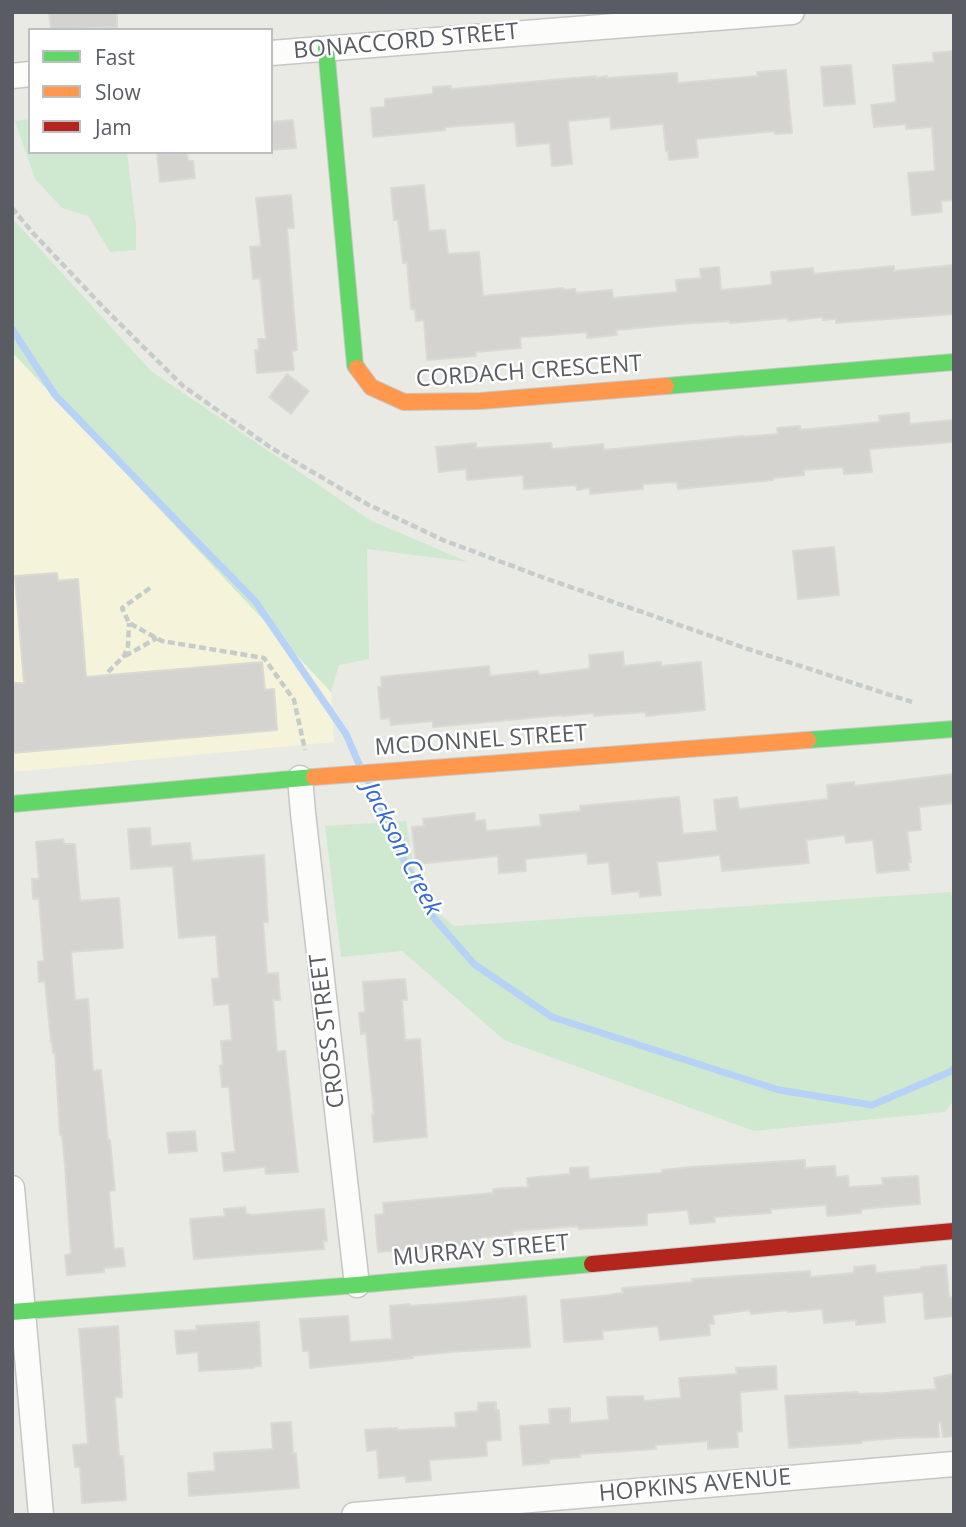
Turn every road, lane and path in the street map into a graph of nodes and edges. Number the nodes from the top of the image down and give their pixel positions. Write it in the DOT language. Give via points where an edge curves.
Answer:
graph roads {
  1 [pos="792,12"];
  2 [pos="327,48"];
  3 [pos="273,53"];
  4 [pos="12,208"];
  5 [pos="954,362"];
  6 [pos="150,588"];
  7 [pos="129,623"];
  8 [pos="157,638"];
  9 [pos="124,656"];
  10 [pos="108,672"];
  11 [pos="915,703"];
  12 [pos="954,729"];
  13 [pos="303,766"];
  14 [pos="12,804"];
  15 [pos="12,1188"];
  16 [pos="954,1231"];
  17 [pos="357,1285"];
  18 [pos="18,1312"];
  19 [pos="954,1464"];
  20 [pos="41,1515"];
  21 [pos="354,1515"];
  1 -- 2 [label="street, BONACCORD STREET"];
  2 -- 3 [label="street, BONACCORD STREET"];
  2 -- 5 [label="street, CORDACH CRESCENT" via="355,365 371,387 404,402 480,401"];
  4 -- 11 [label="path" via="183,386 270,447 367,504 443,540 539,576"];
  6 -- 7 [label="path" via="122,608"];
  7 -- 8 [label="path"];
  7 -- 9 [label="path"];
  8 -- 9 [label="path"];
  8 -- 13 [label="path" via="264,658 294,700"];
  9 -- 10 [label="path"];
  12 -- 13 [label="street, MCDONNEL STREET" via="327,776"];
  13 -- 14 [label="street, MCDONNEL STREET"];
  13 -- 17 [label="street, CROSS STREET" via="303,813"];
  15 -- 18 [label="street"];
  16 -- 17 [label="street, MURRAY STREET"];
  17 -- 18 [label="street, MURRAY STREET"];
  18 -- 20 [label="street"];
  19 -- 21 [label="street, HOPKINS AVENUE"];
}
